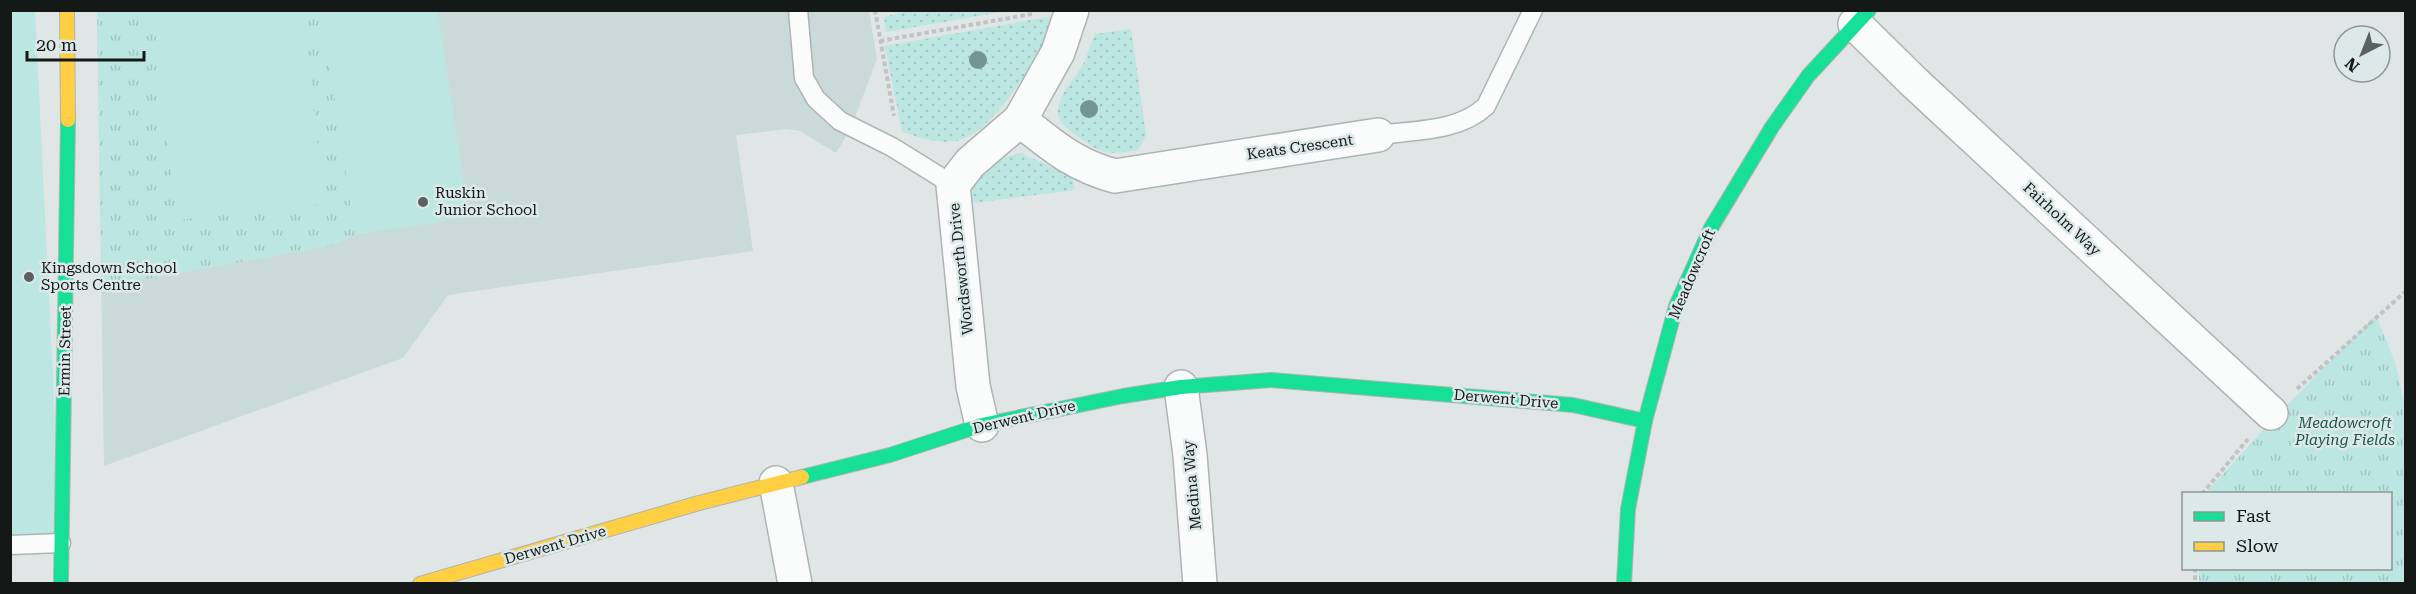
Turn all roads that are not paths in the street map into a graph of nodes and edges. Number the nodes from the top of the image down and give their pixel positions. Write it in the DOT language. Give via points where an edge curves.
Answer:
graph roads {
  1 [pos="67,10"];
  2 [pos="798,10"];
  3 [pos="1072,10"];
  4 [pos="1533,10"];
  5 [pos="1862,17"];
  6 [pos="1020,120"];
  7 [pos="1378,135"];
  8 [pos="953,185"];
  9 [pos="1181,387"];
  10 [pos="2271,413"];
  11 [pos="1645,421"];
  12 [pos="982,425"];
  13 [pos="776,483"];
  14 [pos="61,543"];
  15 [pos="10,545"];
  16 [pos="61,584"];
  17 [pos="420,584"];
  18 [pos="795,584"];
  19 [pos="1200,584"];
  20 [pos="1624,584"];
  1 -- 14 [label="street, Ermin Street" via="69,180"];
  2 -- 8 [label="lane" via="804,78 816,99 840,121 892,147"];
  3 -- 6 [label="street, Wordsworth Drive" via="1058,52"];
  4 -- 7 [label="lane, Keats Crescent" via="1486,106 1479,112 1464,122"];
  5 -- 10 [label="street, Fairholm Way" via="1915,83"];
  5 -- 11 [label="street, Meadowcroft" via="1796,93 1711,228 1676,306"];
  6 -- 7 [label="street, Keats Crescent" via="1089,169 1115,176"];
  6 -- 8 [label="street, Wordsworth Drive" via="970,163"];
  8 -- 12 [label="street, Wordsworth Drive" via="973,386"];
  9 -- 11 [label="street, Derwent Drive" via="1271,380 1573,405"];
  9 -- 12 [label="street, Derwent Drive"];
  9 -- 19 [label="street, Medina Way"];
  11 -- 20 [label="street, Meadowcroft" via="1628,509"];
  12 -- 13 [label="street, Derwent Drive" via="890,455"];
  13 -- 17 [label="street, Derwent Drive"];
  13 -- 18 [label="street"];
  14 -- 15 [label="lane"];
  14 -- 16 [label="street, Ermin Street"];
}
